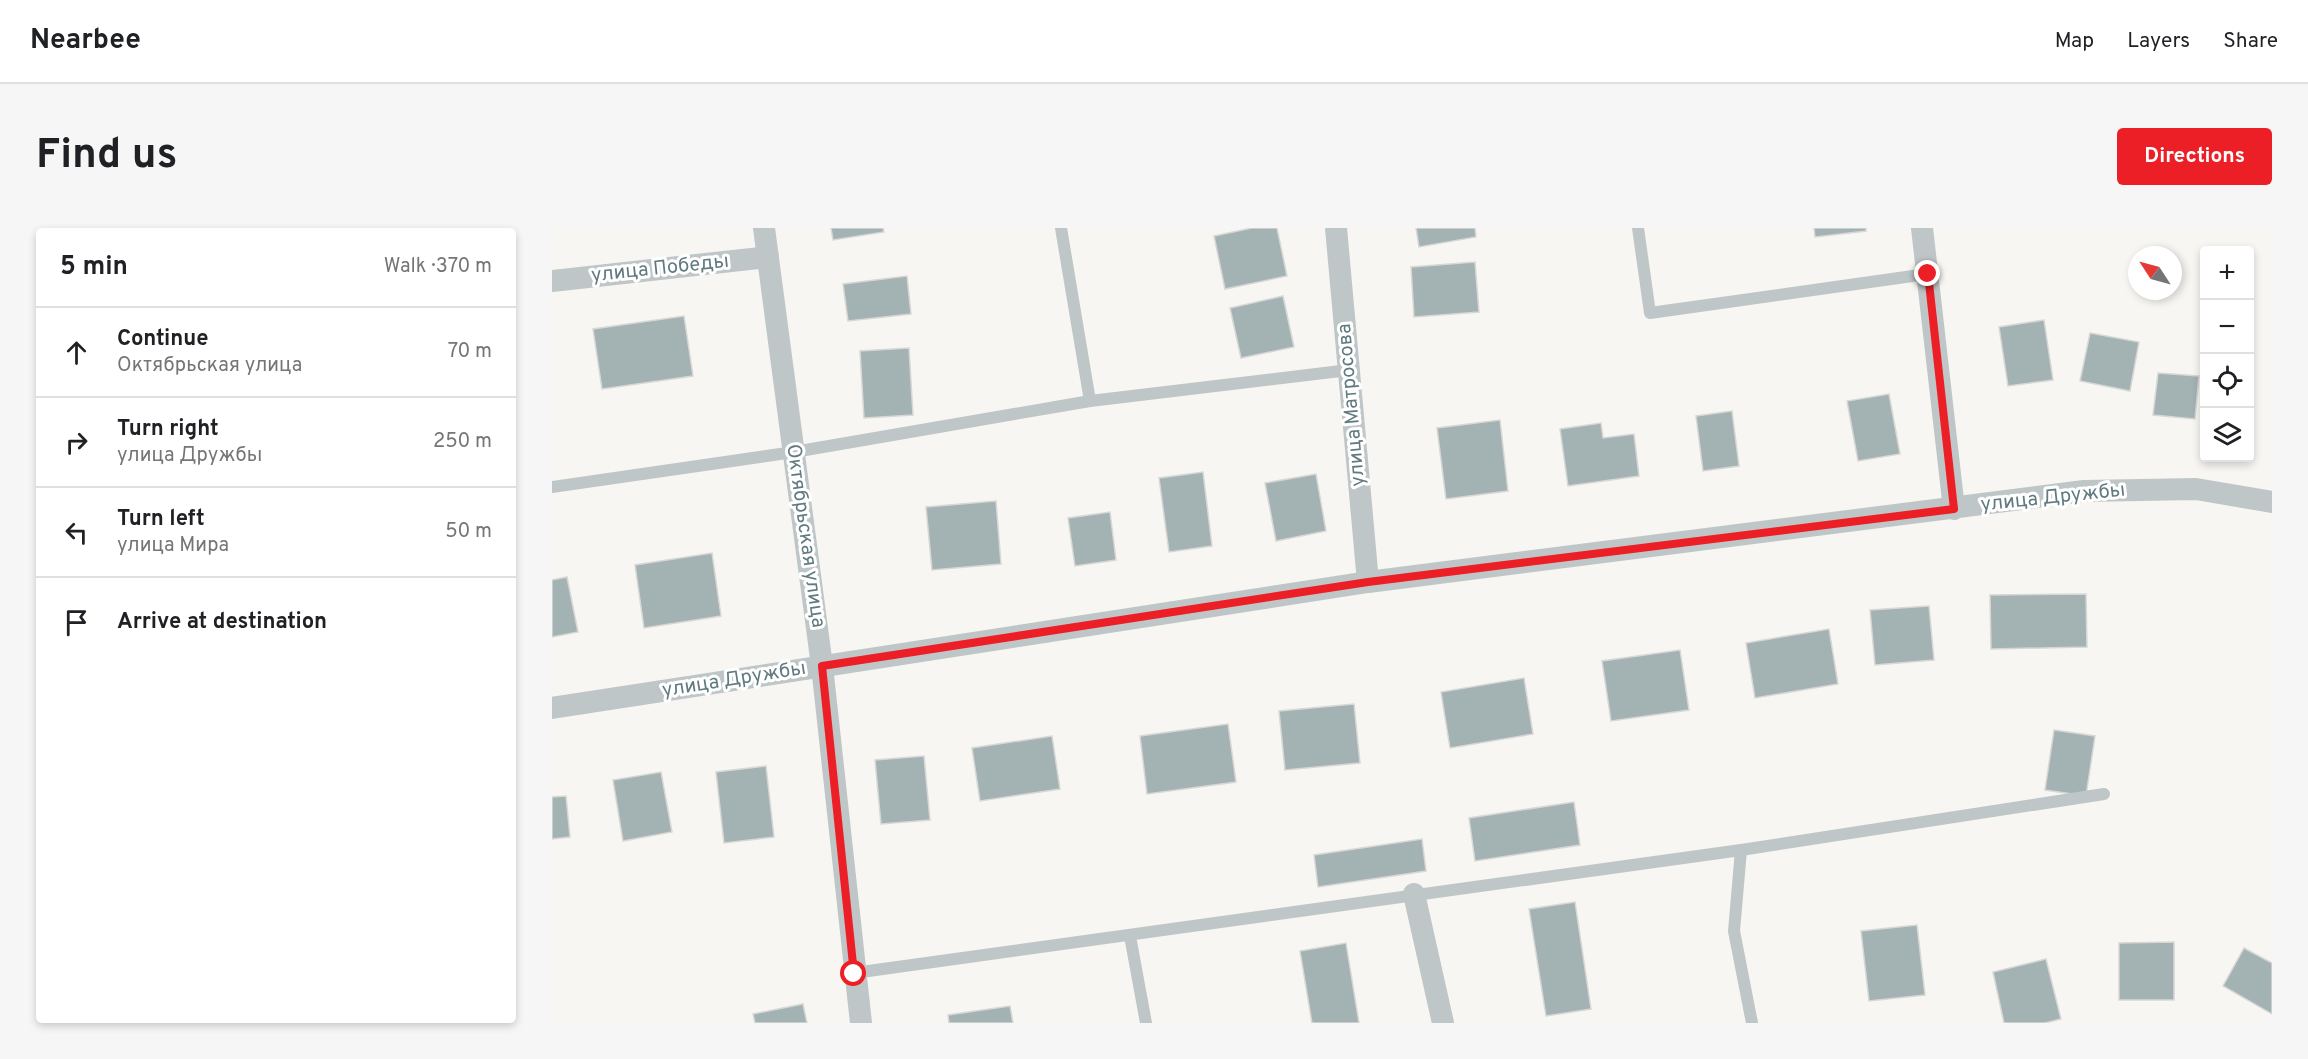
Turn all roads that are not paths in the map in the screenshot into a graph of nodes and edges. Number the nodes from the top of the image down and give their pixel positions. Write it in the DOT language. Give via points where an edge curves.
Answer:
graph roads {
  1 [pos="764,228"];
  2 [pos="1061,228"];
  3 [pos="1336,228"];
  4 [pos="1638,228"];
  5 [pos="1922,228"];
  6 [pos="768,257"];
  7 [pos="1928,274"];
  8 [pos="552,281"];
  9 [pos="1349,370"];
  10 [pos="1090,401"];
  11 [pos="794,452"];
  12 [pos="552,487"];
  13 [pos="2272,502"];
  14 [pos="1954,509"];
  15 [pos="1368,582"];
  16 [pos="822,666"];
  17 [pos="552,708"];
  18 [pos="2104,794"];
  19 [pos="1741,850"];
  20 [pos="1414,894"];
  21 [pos="1130,936"];
  22 [pos="854,974"];
  23 [pos="861,1023"];
  24 [pos="1146,1023"];
  25 [pos="1443,1023"];
  26 [pos="1752,1023"];
  1 -- 6 [label="street, Октябрьская улица"];
  2 -- 10 [label="lane"];
  3 -- 9 [label="street, улица Матросова"];
  4 -- 7 [label="lane" via="1650,313"];
  5 -- 7 [label="street"];
  6 -- 8 [label="street, улица Победы"];
  6 -- 11 [label="street, Октябрьская улица"];
  7 -- 14 [label="street"];
  9 -- 10 [label="lane"];
  9 -- 15 [label="street, улица Матросова"];
  10 -- 11 [label="lane"];
  11 -- 12 [label="lane"];
  11 -- 16 [label="street, Октябрьская улица"];
  13 -- 14 [label="street, улица Дружбы" via="2196,489 2084,491"];
  14 -- 15 [label="street, улица Дружбы"];
  15 -- 16 [label="street, улица Дружбы"];
  16 -- 17 [label="street, улица Дружбы"];
  16 -- 22 [label="street, Октябрьская улица"];
  18 -- 19 [label="lane"];
  19 -- 20 [label="lane"];
  19 -- 26 [label="lane" via="1734,931"];
  20 -- 21 [label="lane"];
  20 -- 25 [label="street"];
  21 -- 22 [label="lane"];
  21 -- 24 [label="lane"];
  22 -- 23 [label="street, Октябрьская улица"];
}
